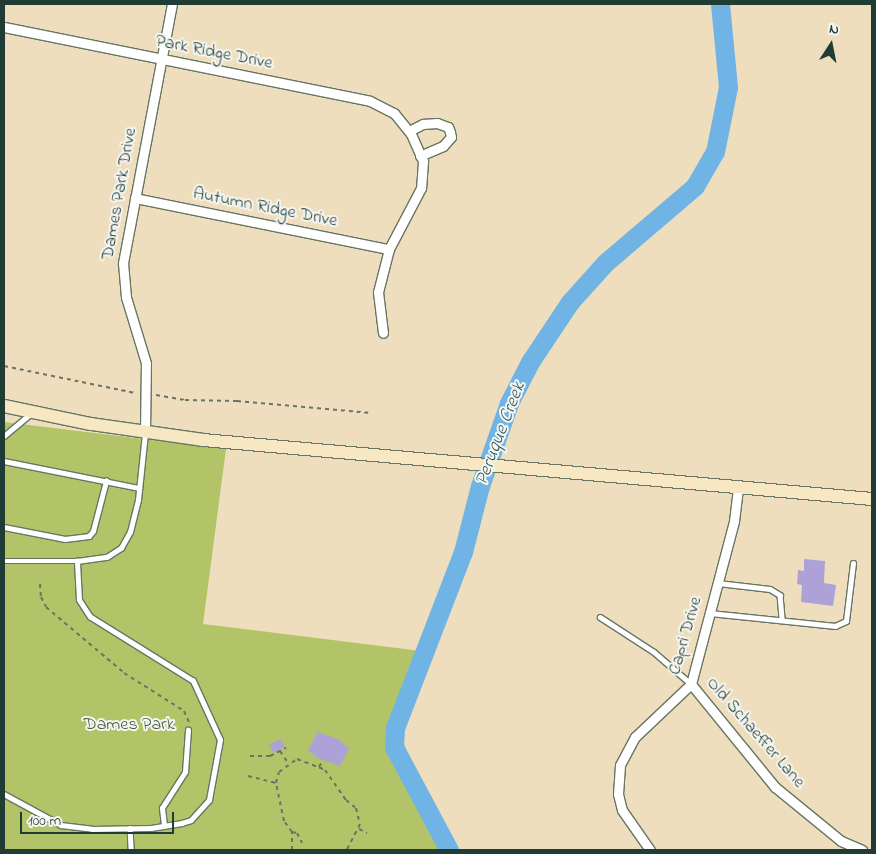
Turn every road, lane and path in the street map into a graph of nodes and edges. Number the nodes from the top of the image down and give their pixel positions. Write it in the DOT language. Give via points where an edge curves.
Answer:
graph roads {
  1 [pos="172,4"];
  2 [pos="4,27"];
  3 [pos="162,59"];
  4 [pos="408,130"];
  5 [pos="420,156"];
  6 [pos="135,198"];
  7 [pos="389,249"];
  8 [pos="383,333"];
  9 [pos="4,366"];
  10 [pos="147,394"];
  11 [pos="4,406"];
  12 [pos="32,412"];
  13 [pos="371,413"];
  14 [pos="145,432"];
  15 [pos="4,436"];
  16 [pos="4,461"];
  17 [pos="106,481"];
  18 [pos="738,486"];
  19 [pos="138,488"];
  20 [pos="872,499"];
  21 [pos="4,527"];
  22 [pos="4,561"];
  23 [pos="77,561"];
  24 [pos="853,563"];
  25 [pos="40,584"];
  26 [pos="718,584"];
  27 [pos="710,613"];
  28 [pos="600,617"];
  29 [pos="782,620"];
  30 [pos="691,684"];
  31 [pos="188,730"];
  32 [pos="286,748"];
  33 [pos="280,751"];
  34 [pos="250,756"];
  35 [pos="323,760"];
  36 [pos="288,763"];
  37 [pos="319,767"];
  38 [pos="248,776"];
  39 [pos="276,783"];
  40 [pos="4,794"];
  41 [pos="164,825"];
  42 [pos="130,828"];
  43 [pos="359,829"];
  44 [pos="292,832"];
  45 [pos="367,833"];
  46 [pos="302,843"];
  47 [pos="131,850"];
  48 [pos="292,850"];
  49 [pos="347,850"];
  50 [pos="650,850"];
  51 [pos="862,850"];
  1 -- 3 [label="street, Dames Park Drive"];
  2 -- 3 [label="street, Park Ridge Drive"];
  3 -- 4 [label="street, Park Ridge Drive" via="370,102 394,113"];
  3 -- 6 [label="street, Dames Park Drive"];
  4 -- 5 [label="street, Park Ridge Drive"];
  4 -- 5 [label="street" via="423,124 437,123 448,127 450,138 443,146"];
  5 -- 7 [label="street, Park Ridge Drive" via="421,188"];
  6 -- 7 [label="street, Autumn Ridge Drive"];
  6 -- 10 [label="street, Dames Park Drive" via="122,263 123,280 146,363"];
  7 -- 8 [label="street, Park Ridge Drive" via="378,292"];
  9 -- 10 [label="path"];
  10 -- 13 [label="path" via="185,400 237,400"];
  10 -- 14 [label="street, Dames Park Drive"];
  11 -- 12 [label="main road"];
  12 -- 14 [label="main road"];
  12 -- 15 [label="lane"];
  14 -- 18 [label="main road" via="203,440"];
  14 -- 19 [label="lane, Dames Park Drive"];
  16 -- 17 [label="lane"];
  17 -- 19 [label="lane"];
  17 -- 21 [label="lane" via="89,536 65,539"];
  18 -- 20 [label="main road"];
  18 -- 26 [label="street, Capri Drive" via="734,521"];
  19 -- 23 [label="lane, Dames Park Drive" via="130,532 121,548 107,558"];
  22 -- 23 [label="lane, Dames Park Drive"];
  23 -- 41 [label="lane" via="79,600 90,617 193,681 220,740 210,800 191,820"];
  24 -- 29 [label="lane" via="846,621 835,626"];
  25 -- 31 [label="path" via="41,598 46,607 124,673 184,711 189,719"];
  26 -- 27 [label="street, Capri Drive"];
  26 -- 29 [label="lane" via="770,589 780,594"];
  27 -- 29 [label="lane"];
  27 -- 30 [label="street, Capri Drive"];
  28 -- 30 [label="lane, Old Schaeffer Lane" via="654,652"];
  30 -- 50 [label="street, Capri Drive" via="635,737 620,765 618,794 622,810"];
  30 -- 51 [label="street, Old Schaeffer Lane" via="776,786 840,841"];
  31 -- 41 [label="lane" via="185,772 162,808"];
  32 -- 33 [label="path"];
  33 -- 34 [label="path" via="270,756"];
  33 -- 36 [label="path"];
  35 -- 37 [label="path"];
  36 -- 37 [label="path" via="296,758"];
  36 -- 39 [label="path"];
  37 -- 43 [label="path" via="356,808"];
  38 -- 39 [label="path"];
  39 -- 44 [label="path" via="284,821"];
  40 -- 42 [label="lane" via="61,825"];
  41 -- 42 [label="lane"];
  42 -- 47 [label="lane"];
  43 -- 45 [label="path"];
  43 -- 49 [label="path"];
  44 -- 46 [label="path" via="298,833"];
  44 -- 48 [label="path"];
}
